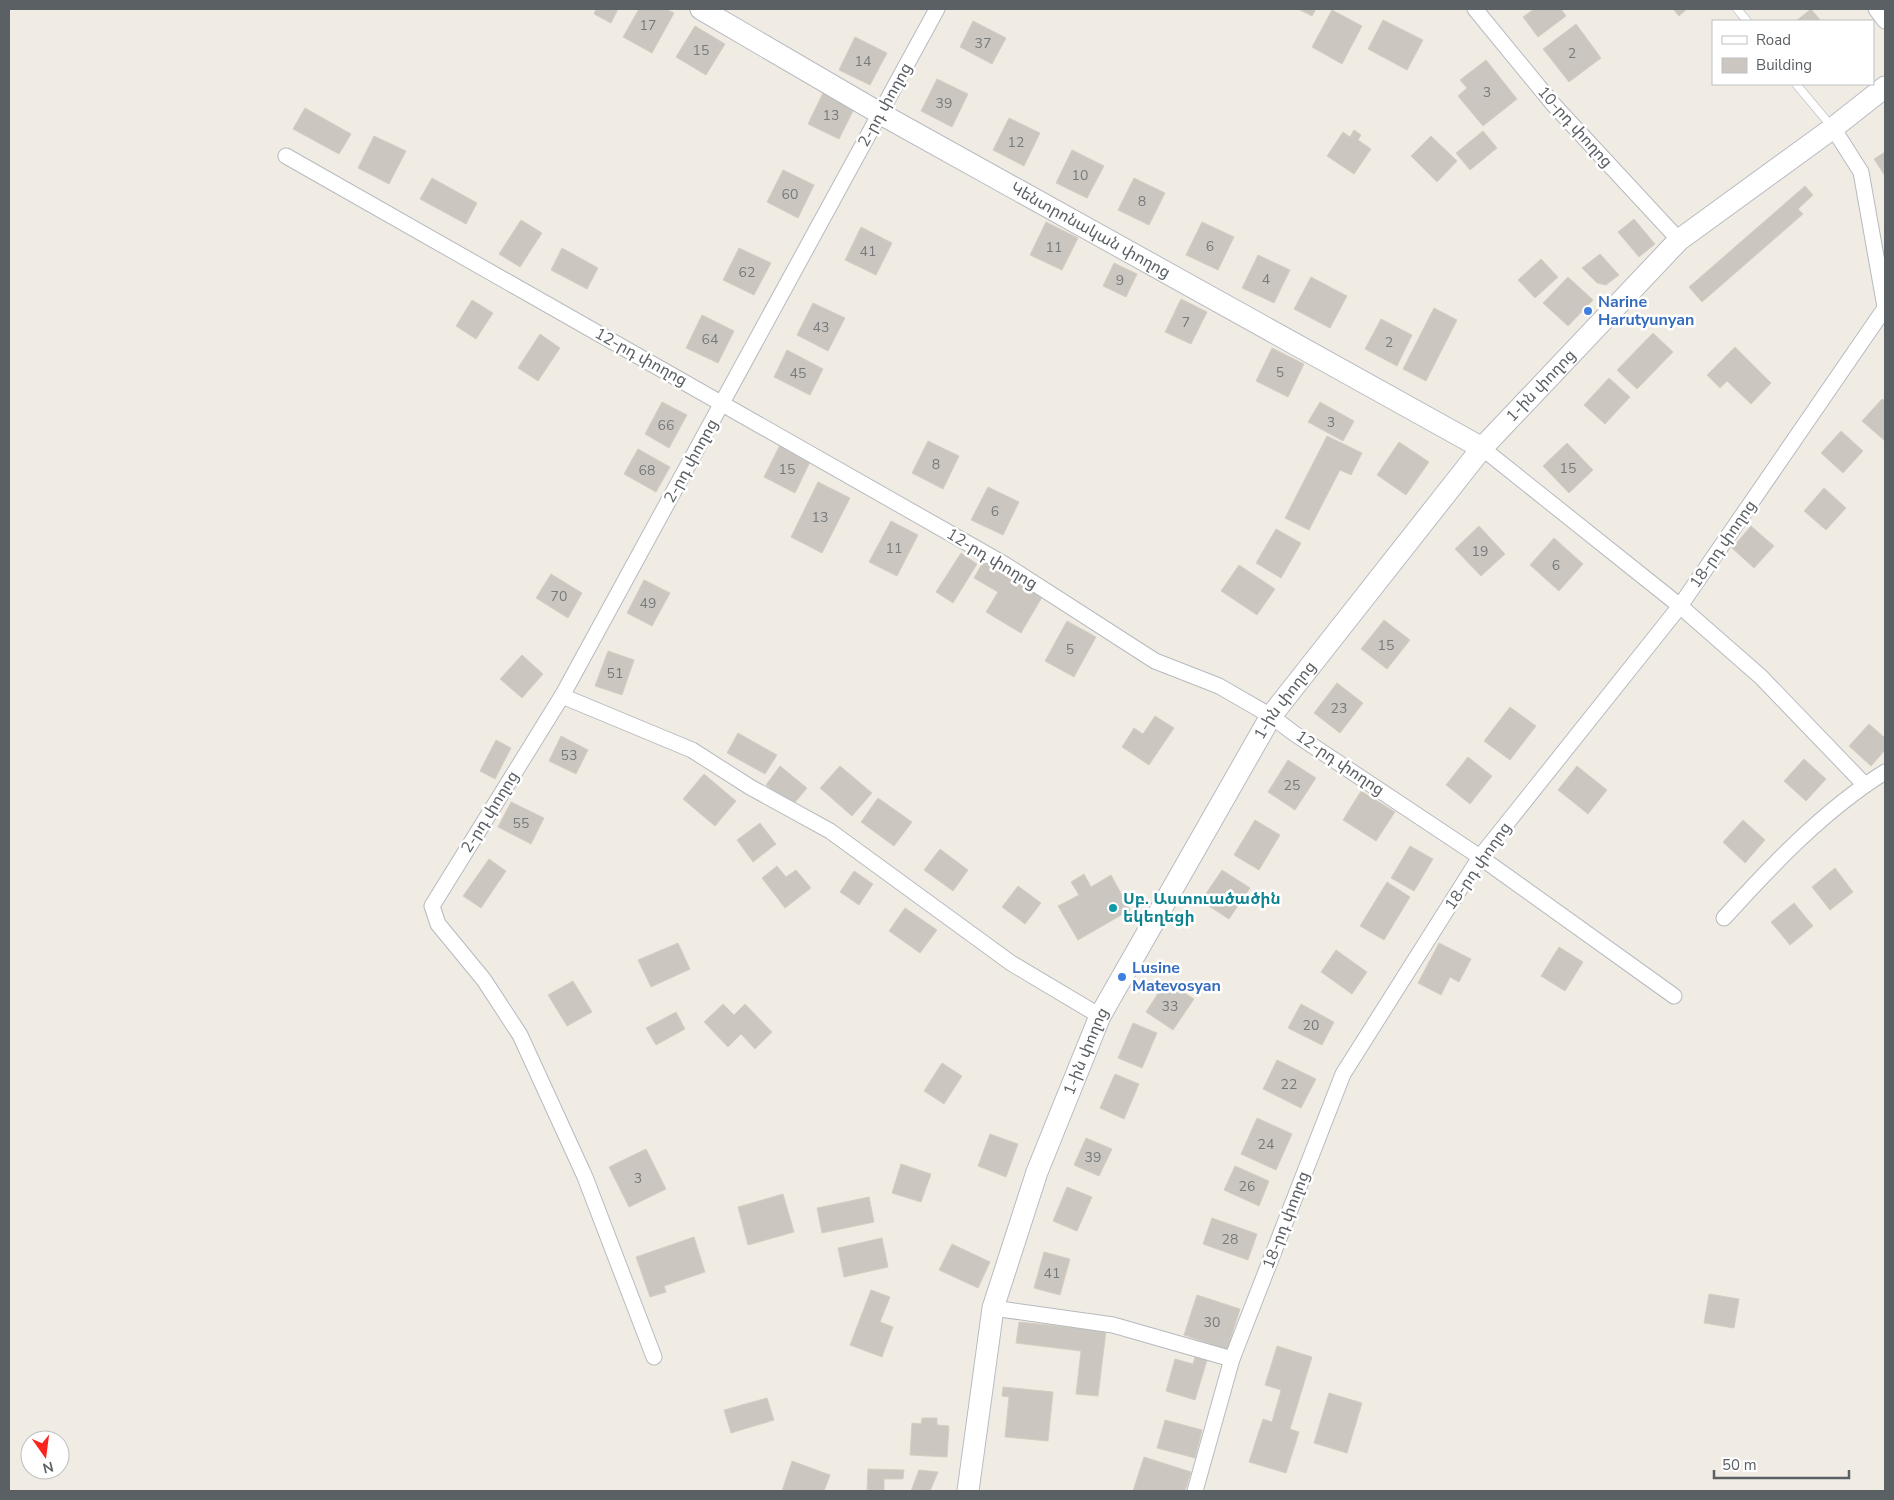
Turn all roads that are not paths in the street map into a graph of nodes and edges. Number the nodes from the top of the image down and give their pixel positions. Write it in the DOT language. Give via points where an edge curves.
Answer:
graph roads {
  1 [pos="701,9"];
  2 [pos="938,9"];
  3 [pos="1475,9"];
  4 [pos="1737,9"];
  5 [pos="1876,9"];
  6 [pos="1746,20"];
  7 [pos="1885,21"];
  8 [pos="1797,85"];
  9 [pos="1885,87"];
  10 [pos="881,114"];
  11 [pos="1834,128"];
  12 [pos="286,156"];
  13 [pos="1679,240"];
  14 [pos="1885,308"];
  15 [pos="722,403"];
  16 [pos="1482,448"];
  17 [pos="1680,606"];
  18 [pos="562,696"];
  19 [pos="1271,716"];
  20 [pos="1885,772"];
  21 [pos="1865,785"];
  22 [pos="1480,857"];
  23 [pos="1724,918"];
  24 [pos="1674,996"];
  25 [pos="1100,1016"];
  26 [pos="993,1308"];
  27 [pos="654,1357"];
  28 [pos="1232,1359"];
  29 [pos="968,1491"];
  30 [pos="1195,1491"];
  1 -- 10 [label="main road, Կենտրոնական փողոց"];
  2 -- 10 [label="street, 2-րդ փողոց"];
  3 -- 13 [label="street, 10-րդ փողոց" via="1552,104"];
  4 -- 6 [label="lane"];
  5 -- 7 [label="street"];
  8 -- 11 [label="lane"];
  9 -- 11 [label="main road, 1-ին փողոց"];
  10 -- 15 [label="street, 2-րդ փողոց"];
  10 -- 16 [label="main road, Կենտրոնական փողոց"];
  11 -- 13 [label="main road, 1-ին փողոց"];
  11 -- 14 [label="street" via="1861,172"];
  12 -- 15 [label="street, 12-րդ փողոց"];
  13 -- 16 [label="main road, 1-ին փողոց"];
  14 -- 17 [label="street, 18-րդ փողոց"];
  15 -- 18 [label="street, 2-րդ փողոց"];
  15 -- 19 [label="street, 12-րդ փողոց" via="1004,564 1155,661 1219,686"];
  16 -- 17 [label="street"];
  16 -- 19 [label="main road, 1-ին փողոց"];
  17 -- 21 [label="street" via="1761,677"];
  17 -- 22 [label="street, 18-րդ փողոց"];
  18 -- 25 [label="street" via="692,750 750,787 830,831 1011,963"];
  18 -- 27 [label="street, 2-րդ փողոց" via="432,906 438,924 484,980 520,1035 585,1177"];
  19 -- 22 [label="street, 12-րդ փողոց"];
  19 -- 25 [label="main road, 1-ին փողոց"];
  20 -- 21 [label="street"];
  21 -- 23 [label="street" via="1777,859"];
  22 -- 24 [label="street, 12-րդ փողոց"];
  22 -- 28 [label="street, 18-րդ փողոց" via="1343,1074"];
  25 -- 26 [label="main road, 1-ին փողոց" via="1037,1172"];
  26 -- 28 [label="street" via="1113,1325"];
  26 -- 29 [label="main road, 1-ին փողոց"];
  28 -- 30 [label="street, 18-րդ փողոց"];
}
